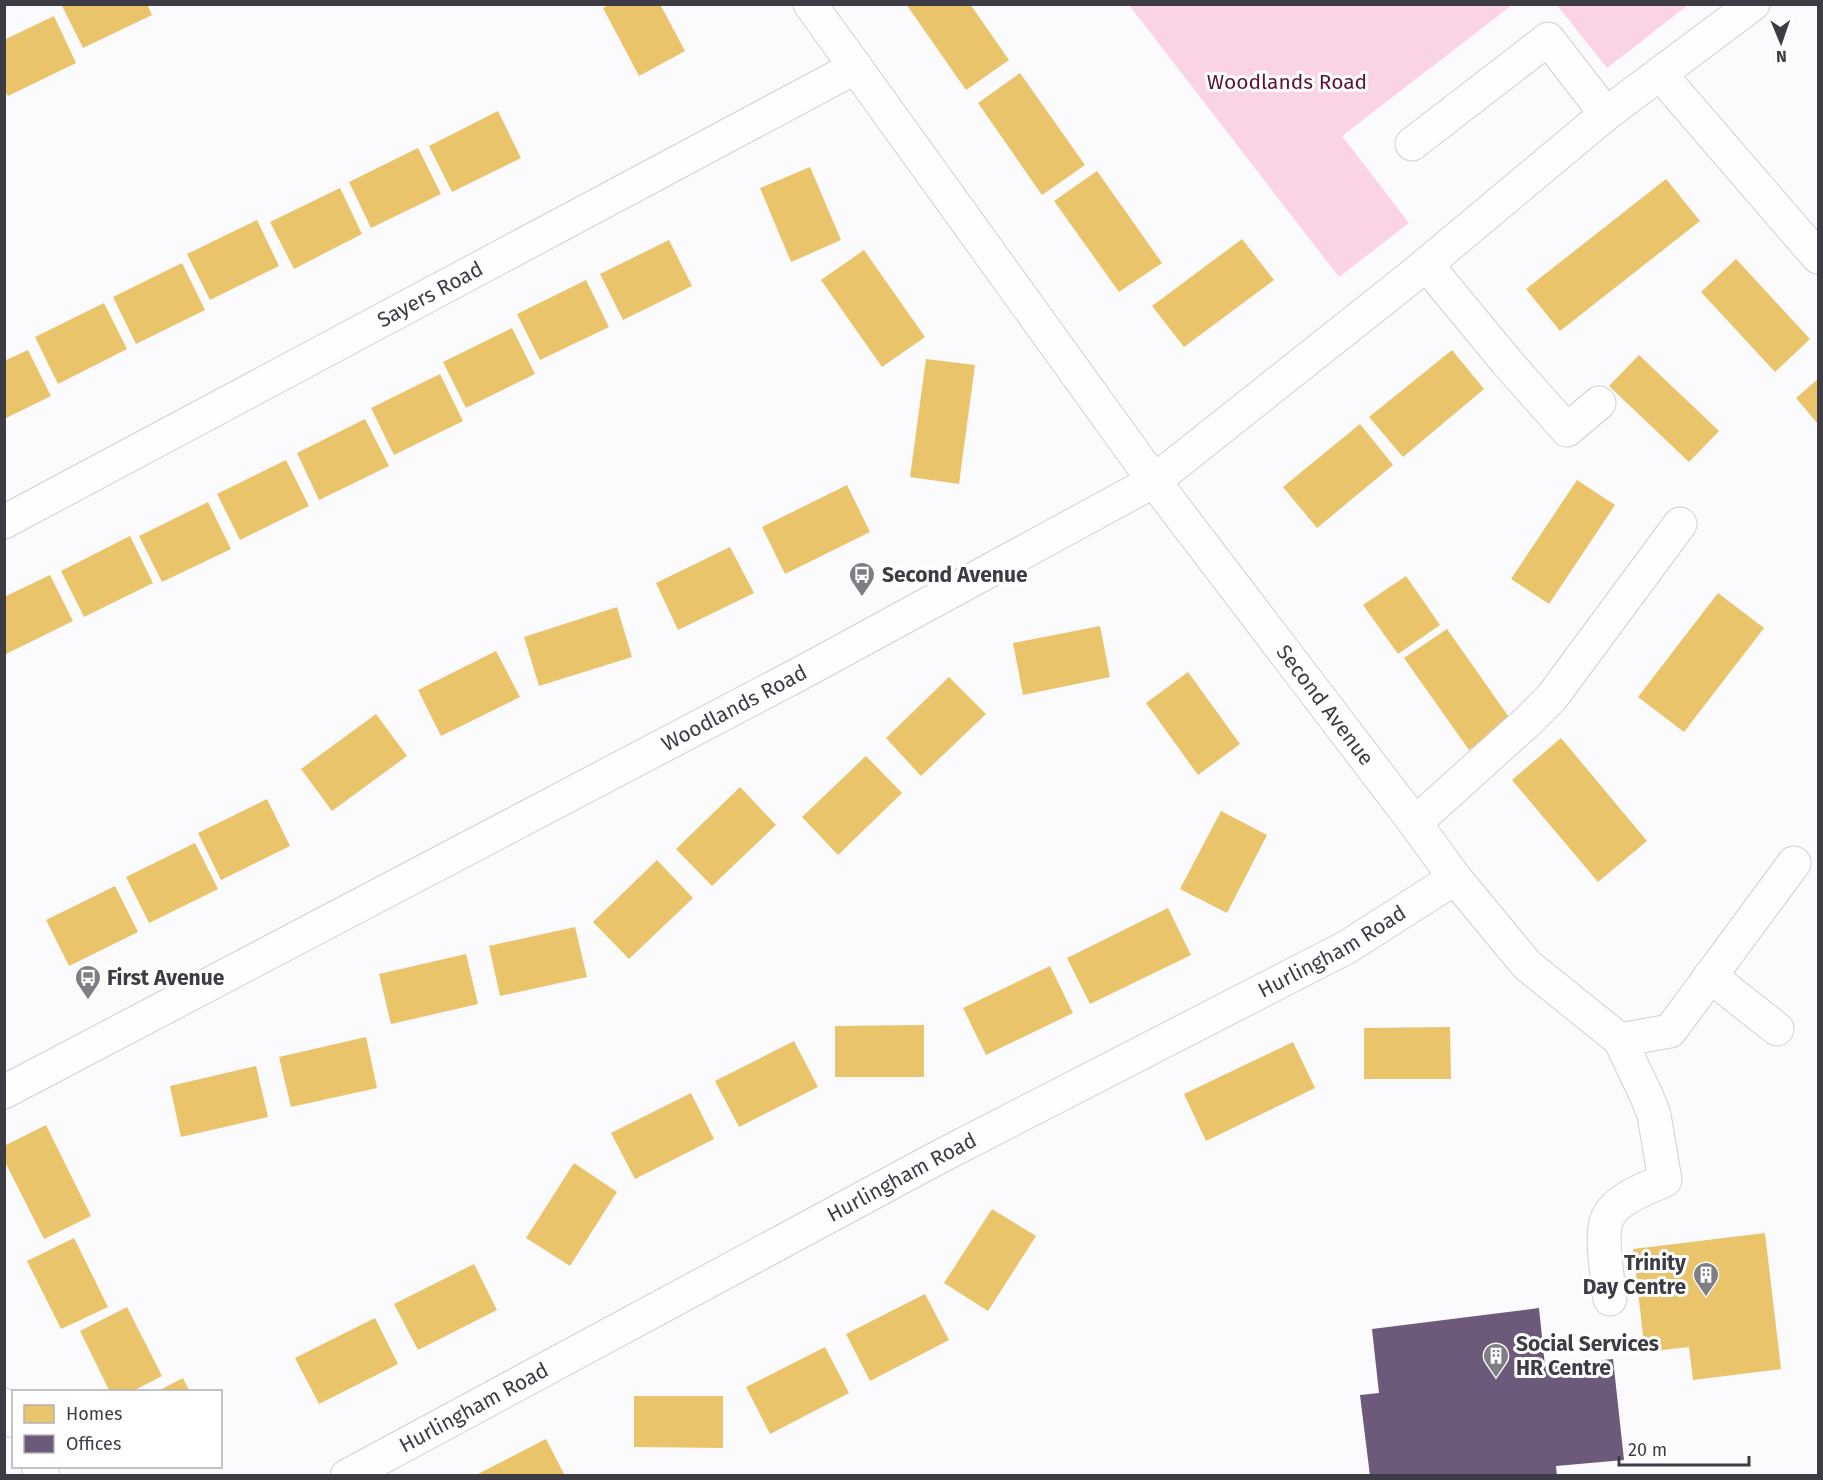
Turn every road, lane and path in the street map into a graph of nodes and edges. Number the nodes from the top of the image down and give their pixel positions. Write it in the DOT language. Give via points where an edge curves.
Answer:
graph roads {
  1 [pos="810,4"];
  2 [pos="1753,4"];
  3 [pos="856,67"];
  4 [pos="1660,74"];
  5 [pos="1606,114"];
  6 [pos="1412,144"];
  7 [pos="1818,257"];
  8 [pos="1426,264"];
  9 [pos="1599,403"];
  10 [pos="1154,481"];
  11 [pos="4,522"];
  12 [pos="1680,524"];
  13 [pos="1415,823"];
  14 [pos="1794,863"];
  15 [pos="1455,878"];
  16 [pos="1710,976"];
  17 [pos="1777,1029"];
  18 [pos="1620,1040"];
  19 [pos="4,1092"];
  20 [pos="1610,1299"];
  21 [pos="4,1405"];
  22 [pos="12,1418"];
  23 [pos="346,1476"];
  1 -- 3 [label="street, Second Avenue"];
  2 -- 4 [label="street, Woodlands Road"];
  3 -- 10 [label="street, Second Avenue"];
  3 -- 11 [label="street, Sayers Road"];
  4 -- 5 [label="street, Woodlands Road"];
  4 -- 7 [label="street"];
  5 -- 6 [label="street" via="1548,39"];
  5 -- 8 [label="street, Woodlands Road"];
  8 -- 9 [label="street" via="1567,430"];
  8 -- 10 [label="street, Woodlands Road"];
  10 -- 13 [label="street, Second Avenue"];
  10 -- 19 [label="street, Woodlands Road" via="803,672"];
  12 -- 13 [label="street" via="1552,697"];
  13 -- 15 [label="street, Second Avenue"];
  14 -- 16 [label="street"];
  15 -- 18 [label="street, Second Avenue" via="1527,965"];
  15 -- 23 [label="street, Hurlingham Road" via="1347,947 939,1157"];
  16 -- 17 [label="street"];
  16 -- 18 [label="street" via="1670,1031"];
  18 -- 20 [label="street" via="1653,1115 1665,1180 1632,1195 1607,1218"];
  21 -- 22 [label="street"];
}
